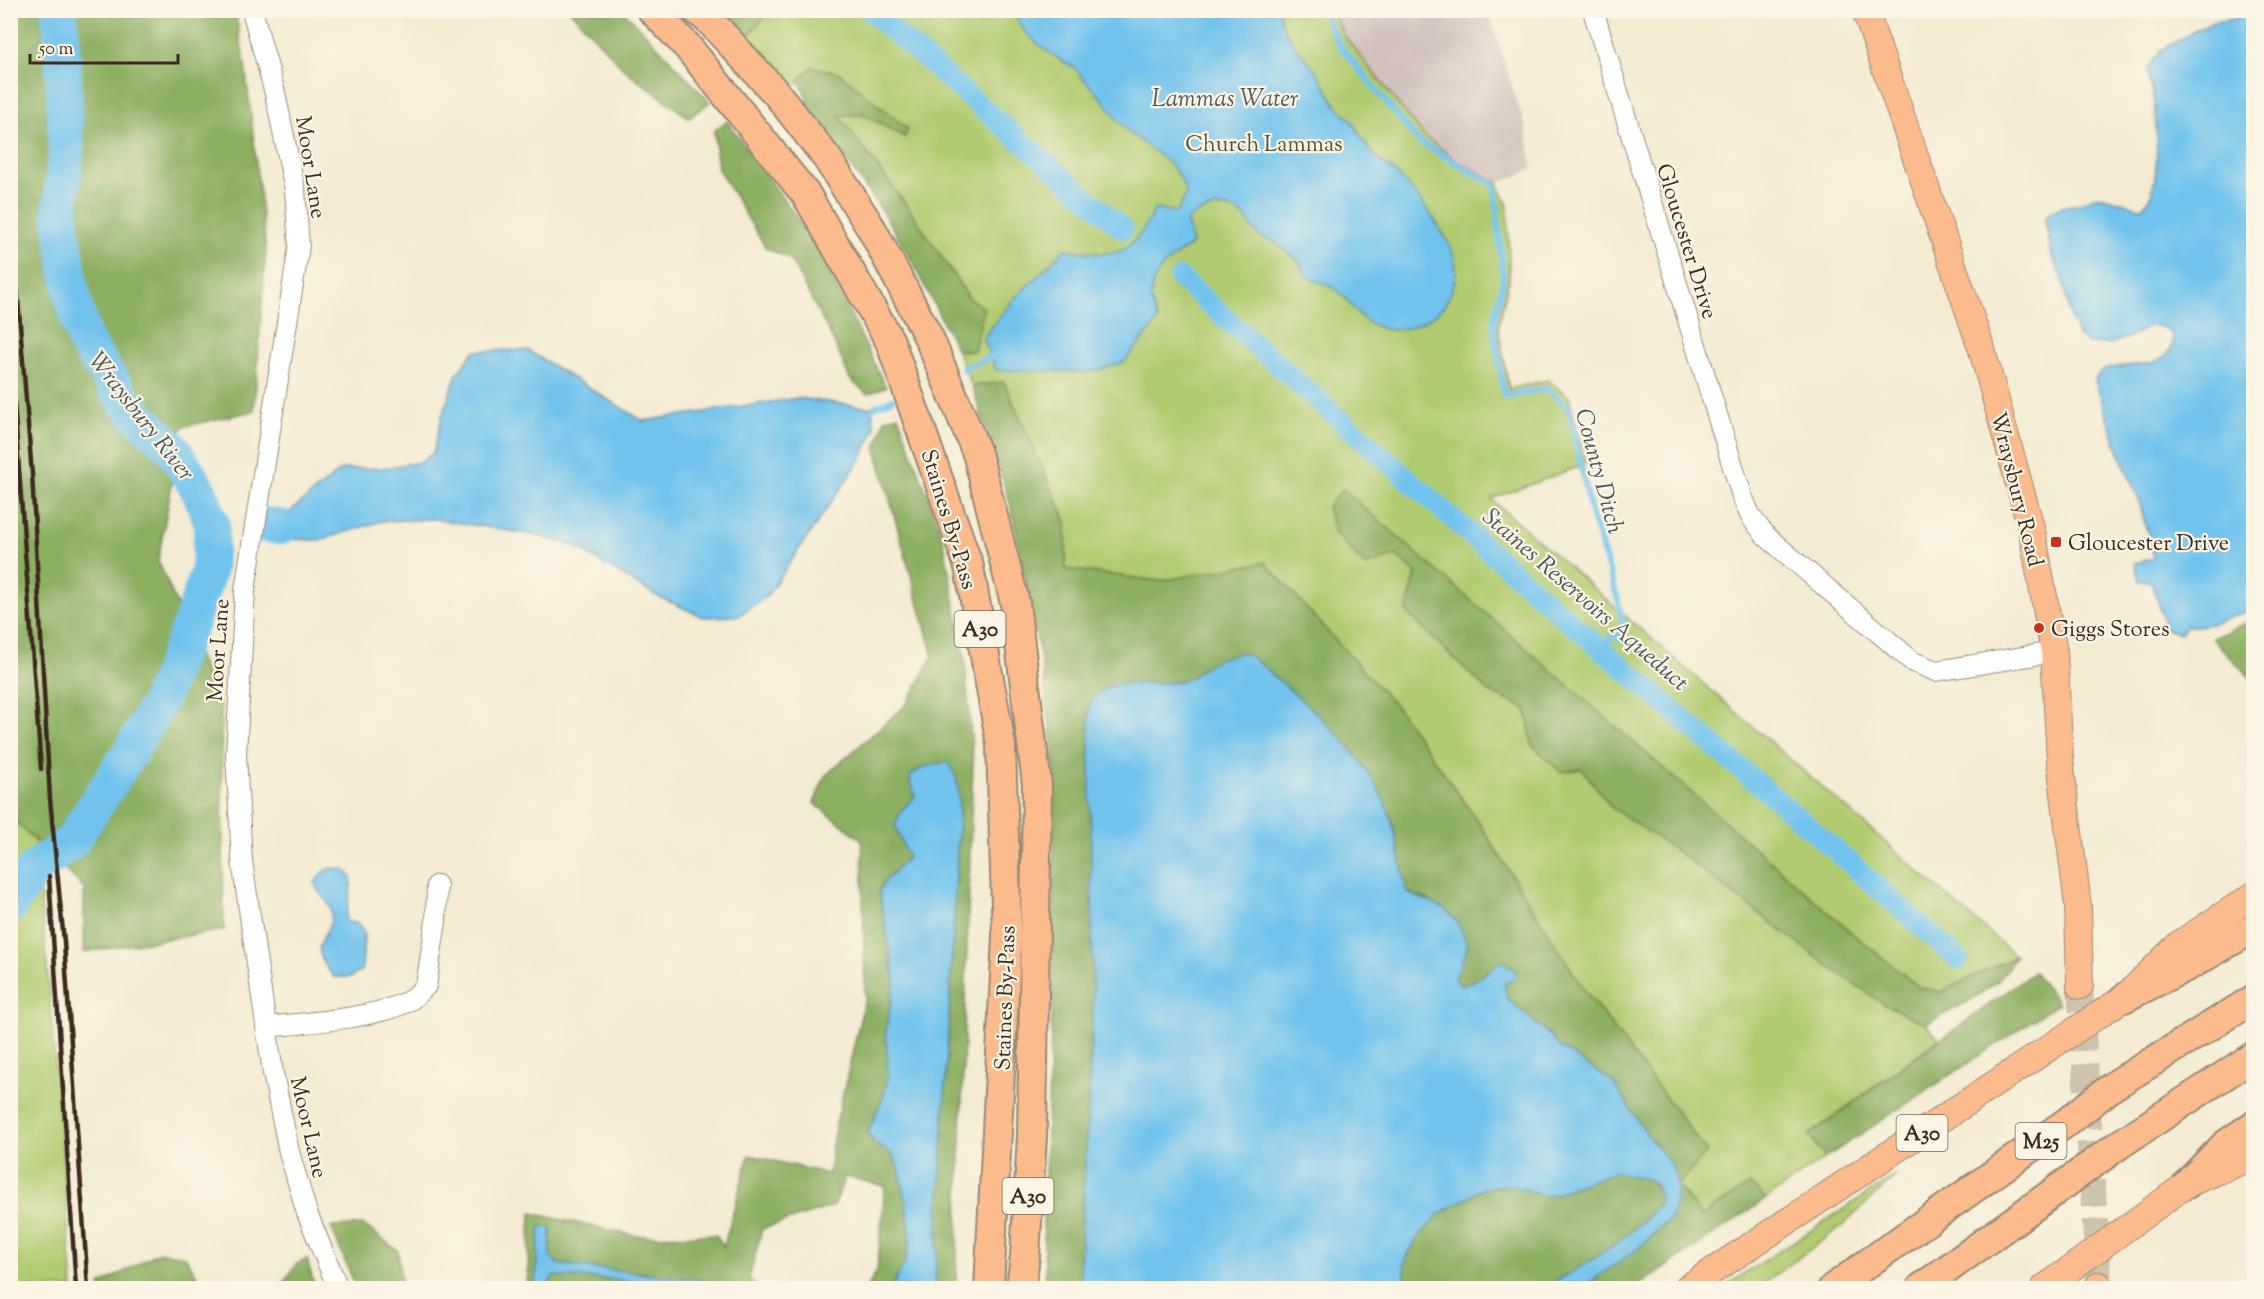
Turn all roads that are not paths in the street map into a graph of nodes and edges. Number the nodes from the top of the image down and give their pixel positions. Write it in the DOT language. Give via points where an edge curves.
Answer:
graph roads {
  1 [pos="252,10"];
  2 [pos="652,10"];
  3 [pos="697,10"];
  4 [pos="1593,10"];
  5 [pos="1865,10"];
  6 [pos="2054,652"];
  7 [pos="437,885"];
  8 [pos="2253,895"];
  9 [pos="2253,928"];
  10 [pos="2080,986"];
  11 [pos="2124,998"];
  12 [pos="2253,999"];
  13 [pos="266,1027"];
  14 [pos="2253,1056"];
  15 [pos="2253,1125"];
  16 [pos="2253,1155"];
  17 [pos="2187,1184"];
  18 [pos="1025,1256"];
  19 [pos="338,1288"];
  20 [pos="989,1288"];
  21 [pos="1021,1288"];
  22 [pos="1036,1288"];
  23 [pos="1687,1288"];
  24 [pos="1833,1288"];
  25 [pos="1921,1288"];
  26 [pos="2044,1288"];
  1 -- 13 [label="street, Moor Lane" via="275,93 295,190 299,246 245,590 238,688 236,755 242,861"];
  2 -- 20 [label="highway, Staines By-Pass / A30" via="687,46 807,196 879,320 890,341 969,567 1001,746 1007,924"];
  3 -- 18 [label="highway, Staines By-Pass / A30" via="777,94 827,158 873,231 929,338 977,453 1015,603 1037,786 1032,1136"];
  4 -- 6 [label="street, Gloucester Drive" via="1751,518 1766,536 1913,662 1936,671"];
  5 -- 6 [label="main road, Wraysbury Road" via="1982,350 2032,531"];
  6 -- 10 [label="main road, Wraysbury Road" via="2060,760 2078,906"];
  7 -- 13 [label="street" via="426,986 411,999 392,1008"];
  8 -- 11 [label="main road, A30" via="2179,944"];
  9 -- 11 [label="highway"];
  11 -- 23 [label="main road, A30"];
  12 -- 24 [label="highway, M25" via="2114,1086"];
  13 -- 19 [label="street, Moor Lane" via="289,1152 307,1213"];
  14 -- 25 [label="highway, M25" via="2120,1144"];
  15 -- 17 [label="highway" via="2225,1145"];
  16 -- 17 [label="main road"];
  17 -- 26 [label="main road"];
  18 -- 21 [label="highway, Staines By-Pass / A30"];
  18 -- 22 [label="main road, A30"];
}
